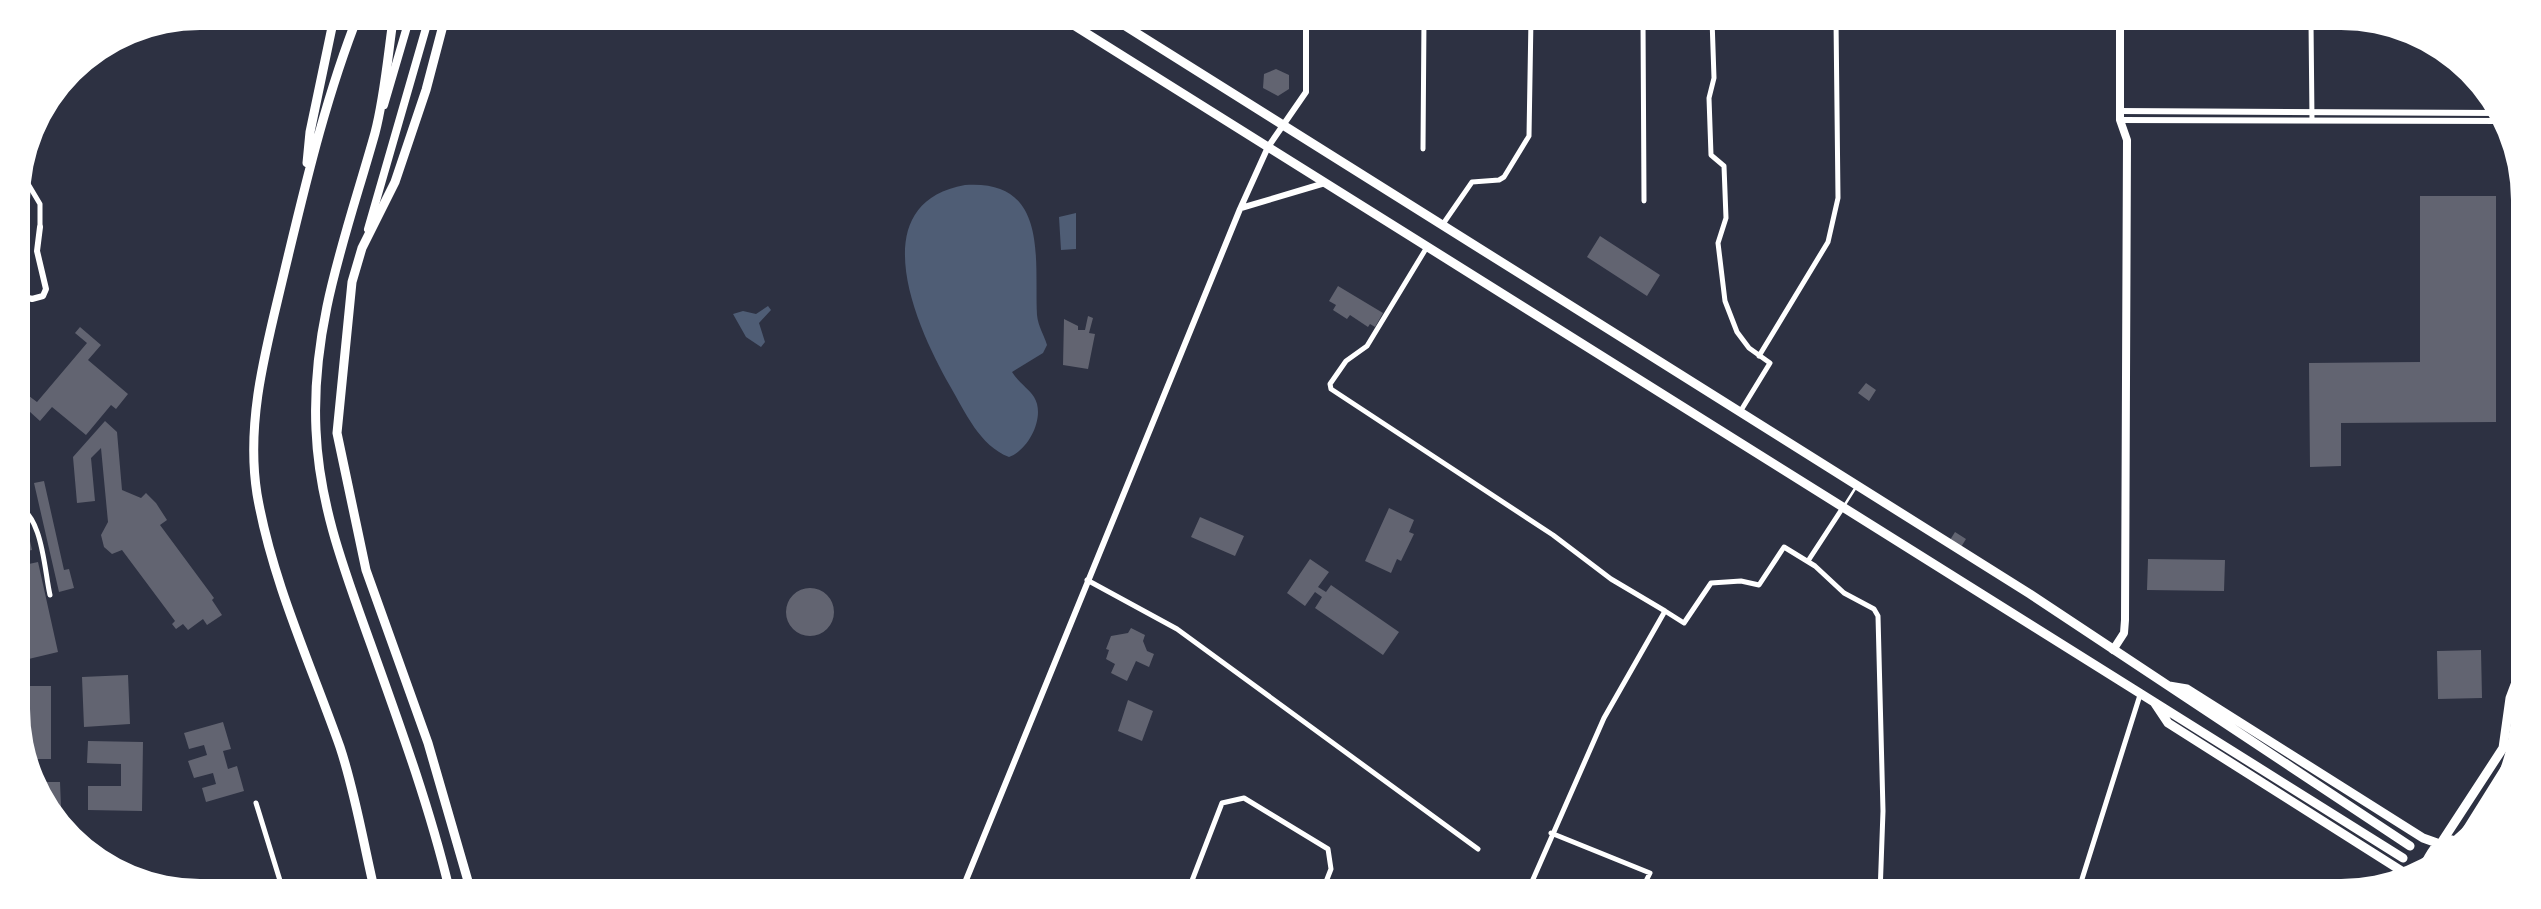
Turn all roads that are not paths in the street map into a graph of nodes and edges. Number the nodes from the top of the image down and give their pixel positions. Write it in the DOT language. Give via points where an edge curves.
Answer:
graph roads {
  1 [pos="331,30"];
  2 [pos="353,30"];
  3 [pos="391,30"];
  4 [pos="407,30"];
  5 [pos="425,30"];
  6 [pos="442,30"];
  7 [pos="1081,30"];
  8 [pos="1133,30"];
  9 [pos="1306,30"];
  10 [pos="1424,30"];
  11 [pos="1531,30"];
  12 [pos="1644,30"];
  13 [pos="1712,30"];
  14 [pos="1836,30"];
  15 [pos="2120,30"];
  16 [pos="2311,30"];
  17 [pos="2487,113"];
  18 [pos="2119,116"];
  19 [pos="2312,117"];
  20 [pos="2491,121"];
  21 [pos="1282,124"];
  22 [pos="376,130"];
  23 [pos="1268,147"];
  24 [pos="1423,149"];
  25 [pos="1327,183"];
  26 [pos="305,186"];
  27 [pos="30,187"];
  28 [pos="1644,201"];
  29 [pos="1240,209"];
  30 [pos="1441,226"];
  31 [pos="40,228"];
  32 [pos="1427,247"];
  33 [pos="362,248"];
  34 [pos="30,298"];
  35 [pos="1759,356"];
  36 [pos="1740,413"];
  37 [pos="316,432"];
  38 [pos="337,434"];
  39 [pos="1857,486"];
  40 [pos="1844,507"];
  41 [pos="30,517"];
  42 [pos="1808,562"];
  43 [pos="1087,580"];
  44 [pos="50,594"];
  45 [pos="2030,594"];
  46 [pos="1665,612"];
  47 [pos="2018,614"];
  48 [pos="2113,650"];
  49 [pos="2161,684"];
  50 [pos="2141,692"];
  51 [pos="2511,695"];
  52 [pos="2153,700"];
  53 [pos="256,803"];
  54 [pos="1551,833"];
  55 [pos="2444,841"];
  56 [pos="2410,846"];
  57 [pos="2438,848"];
  58 [pos="1478,849"];
  59 [pos="2403,858"];
  60 [pos="2398,869"];
  61 [pos="280,879"];
  62 [pos="372,879"];
  63 [pos="446,879"];
  64 [pos="467,879"];
  65 [pos="966,879"];
  66 [pos="1193,879"];
  67 [pos="1327,879"];
  68 [pos="1532,879"];
  69 [pos="1647,879"];
  70 [pos="1880,879"];
  71 [pos="2082,879"];
  1 -- 26 [label="main road"];
  2 -- 26 [label="main road"];
  3 -- 22 [label="main road"];
  4 -- 22 [label="main road"];
  5 -- 33 [label="main road"];
  6 -- 33 [label="main road" via="395,182"];
  7 -- 23 [label="main road"];
  8 -- 21 [label="main road"];
  9 -- 21 [label="street" via="1306,92"];
  10 -- 24 [label="street"];
  11 -- 30 [label="street" via="1529,136 1504,177 1472,182"];
  12 -- 28 [label="street"];
  13 -- 35 [label="street" via="1711,154 1724,166 1726,218 1718,243 1725,301 1737,332"];
  14 -- 35 [label="street" via="1834,223"];
  15 -- 18 [label="main road"];
  16 -- 19 [label="street"];
  17 -- 19 [label="street"];
  18 -- 19 [label="street"];
  18 -- 48 [label="main road" via="2127,140 2126,556 2124,632"];
  19 -- 20 [label="street"];
  21 -- 23 [label="street"];
  21 -- 30 [label="main road"];
  22 -- 37 [label="main road" via="332,275 321,332"];
  23 -- 25 [label="main road"];
  23 -- 29 [label="street"];
  25 -- 29 [label="street"];
  25 -- 32 [label="main road"];
  26 -- 62 [label="main road" via="260,377 257,493 342,753"];
  27 -- 31 [label="street" via="40,204"];
  29 -- 43 [label="street"];
  30 -- 36 [label="main road"];
  31 -- 34 [label="street" via="37,250 46,289"];
  32 -- 40 [label="main road"];
  32 -- 46 [label="street" via="1367,346 1346,360 1331,390"];
  33 -- 38 [label="main road" via="352,282"];
  35 -- 36 [label="street" via="1770,363"];
  36 -- 39 [label="main road"];
  37 -- 38 [label="main road" via="322,438"];
  37 -- 63 [label="main road" via="330,528"];
  38 -- 64 [label="main road" via="366,570"];
  39 -- 40 [label="lane"];
  39 -- 45 [label="main road"];
  40 -- 42 [label="street"];
  40 -- 47 [label="main road"];
  41 -- 44 [label="street"];
  42 -- 46 [label="street" via="1784,547 1759,585 1710,583 1684,623"];
  42 -- 70 [label="street" via="1878,616"];
  43 -- 58 [label="street" via="1176,629"];
  43 -- 65 [label="street"];
  45 -- 47 [label="main road"];
  45 -- 48 [label="main road"];
  46 -- 54 [label="street" via="1604,718"];
  47 -- 50 [label="main road"];
  48 -- 49 [label="main road"];
  49 -- 55 [label="main road" via="2187,689 2422,838"];
  49 -- 56 [label="main road"];
  50 -- 52 [label="main road"];
  50 -- 71 [label="street"];
  51 -- 55 [label="main road" via="2504,748"];
  52 -- 59 [label="main road"];
  52 -- 60 [label="main road" via="2168,723"];
  53 -- 61 [label="street"];
  54 -- 68 [label="street"];
  54 -- 69 [label="street" via="1650,873"];
  55 -- 57 [label="main road"];
  66 -- 67 [label="street" via="1222,803 1244,798 1328,848"];
}
